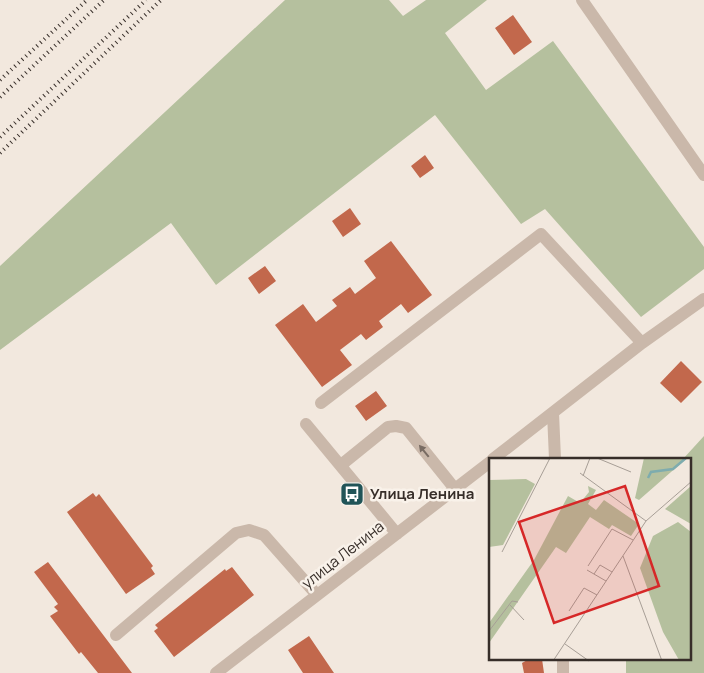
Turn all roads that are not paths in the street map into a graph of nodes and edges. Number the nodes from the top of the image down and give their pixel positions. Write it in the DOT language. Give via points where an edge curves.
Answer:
graph roads {
  1 [pos="582,0"];
  2 [pos="704,174"];
  3 [pos="704,299"];
  4 [pos="642,343"];
  5 [pos="321,404"];
  6 [pos="553,413"];
  7 [pos="306,424"];
  8 [pos="495,458"];
  9 [pos="555,458"];
  10 [pos="489,462"];
  11 [pos="340,466"];
  12 [pos="455,489"];
  13 [pos="397,534"];
  14 [pos="317,595"];
  15 [pos="116,635"];
  16 [pos="564,660"];
  17 [pos="216,673"];
  18 [pos="563,673"];
  1 -- 2 [label="street"];
  3 -- 4 [label="street, улица Ленина"];
  4 -- 5 [label="street" via="541,234"];
  4 -- 6 [label="street, улица Ленина"];
  6 -- 8 [label="street, улица Ленина"];
  6 -- 9 [label="street"];
  7 -- 11 [label="street"];
  10 -- 12 [label="street, улица Ленина"];
  12 -- 11 [label="street, one-way" via="406,428 388,427"];
  11 -- 13 [label="street"];
  12 -- 13 [label="street, улица Ленина"];
  13 -- 14 [label="street, улица Ленина"];
  14 -- 15 [label="street" via="264,534 249,530 236,533"];
  14 -- 17 [label="street, улица Ленина"];
  16 -- 18 [label="street"];
}
